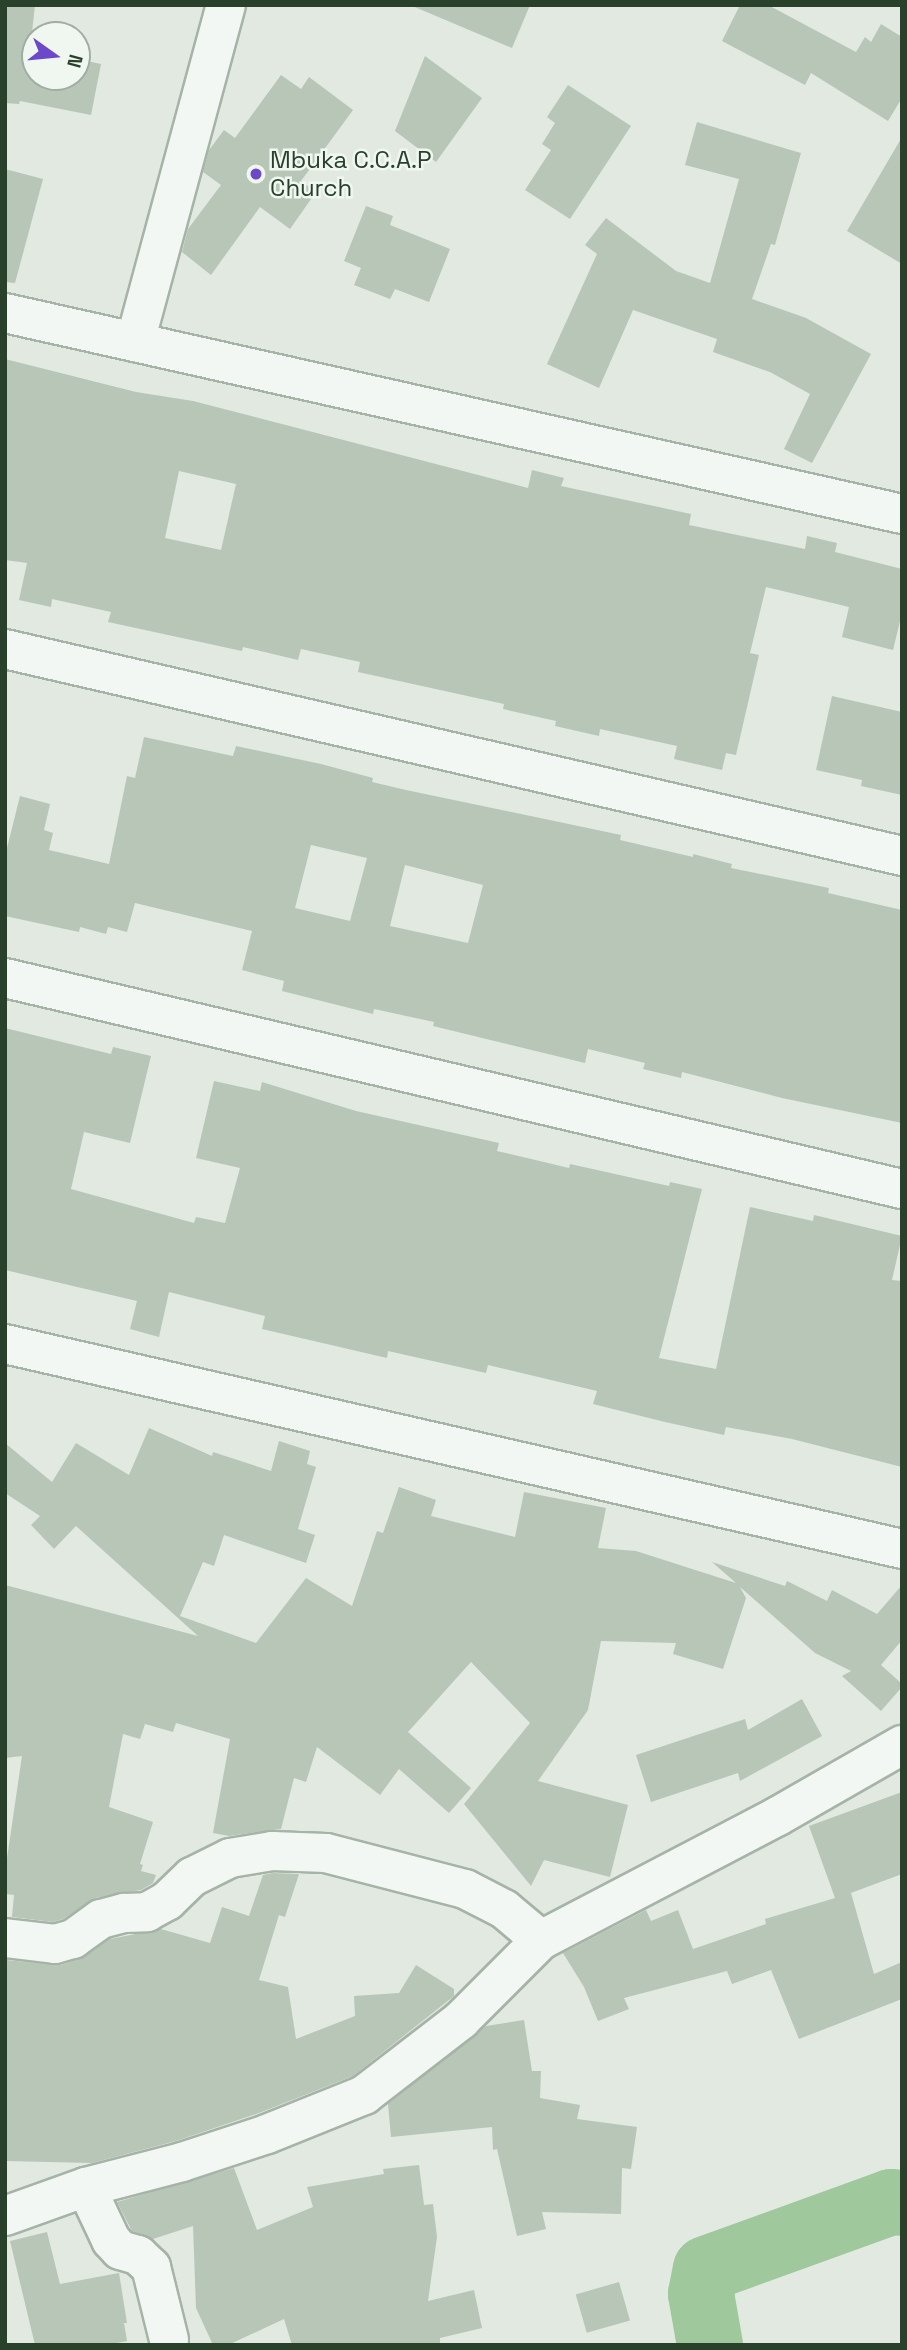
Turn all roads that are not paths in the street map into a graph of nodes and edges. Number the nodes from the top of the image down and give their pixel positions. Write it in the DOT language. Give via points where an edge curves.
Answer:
graph roads {
  1 [pos="226,5"];
  2 [pos="5,313"];
  3 [pos="135,342"];
  4 [pos="902,514"];
  5 [pos="5,649"];
  6 [pos="902,856"];
  7 [pos="5,978"];
  8 [pos="902,1189"];
  9 [pos="5,1344"];
  10 [pos="902,1549"];
  11 [pos="902,1745"];
  12 [pos="5,1938"];
  13 [pos="541,1940"];
  14 [pos="86,2187"];
  15 [pos="5,2216"];
  16 [pos="169,2340"];
  1 -- 3 [label="street"];
  2 -- 3 [label="street"];
  3 -- 4 [label="street"];
  5 -- 6 [label="street"];
  7 -- 8 [label="street"];
  9 -- 10 [label="street"];
  11 -- 13 [label="street" via="778,1816"];
  12 -- 13 [label="street" via="55,1944 73,1939 101,1919 147,1912 167,1901 192,1877 230,1858 272,1851 326,1853 465,1889 504,1909"];
  13 -- 14 [label="street" via="461,2020 364,2095 267,2134"];
  14 -- 15 [label="street"];
  14 -- 16 [label="street" via="111,2239 120,2250 138,2255 151,2267"];
}
